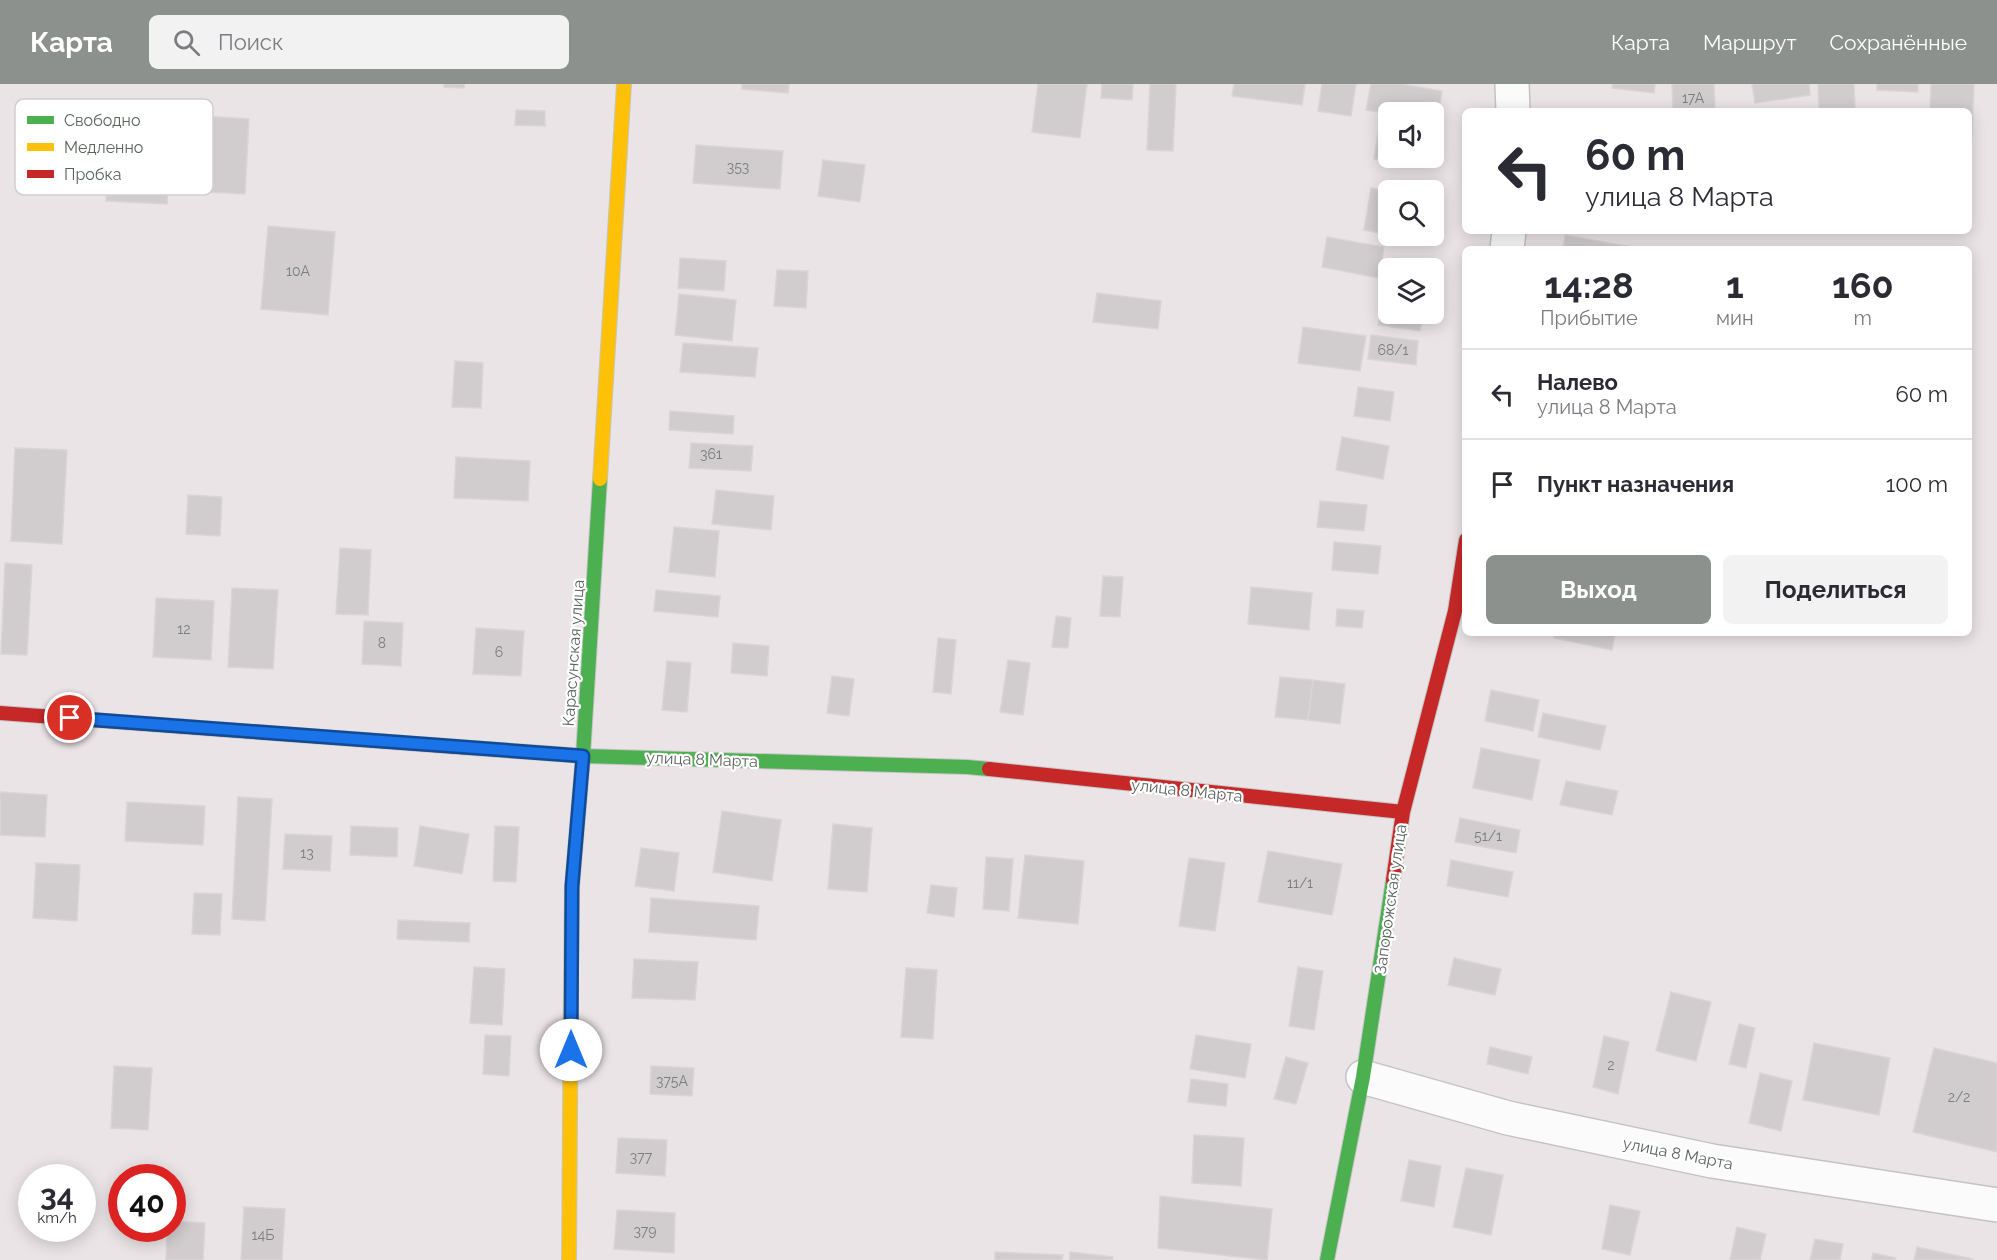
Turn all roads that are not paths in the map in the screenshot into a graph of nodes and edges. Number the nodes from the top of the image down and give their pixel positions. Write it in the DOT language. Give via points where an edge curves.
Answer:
graph roads {
  1 [pos="624,84"];
  2 [pos="1512,84"];
  3 [pos="1513,108"];
  4 [pos="1462,566"];
  5 [pos="0,713"];
  6 [pos="583,756"];
  7 [pos="1403,812"];
  8 [pos="1364,1077"];
  9 [pos="1997,1205"];
  10 [pos="569,1260"];
  11 [pos="1327,1260"];
  1 -- 6 [label="street, Карасунская улица"];
  2 -- 3 [label="street"];
  4 -- 7 [label="street, Запорожская улица" via="1455,611"];
  5 -- 6 [label="street, улица 8 Марта"];
  6 -- 7 [label="street, улица 8 Марта" via="967,767"];
  6 -- 10 [label="street, Карасунская улица" via="572,886"];
  7 -- 8 [label="street, Запорожская улица"];
  8 -- 9 [label="street, улица 8 Марта" via="1508,1118 1712,1161"];
  8 -- 11 [label="street, Запорожская улица"];
}
